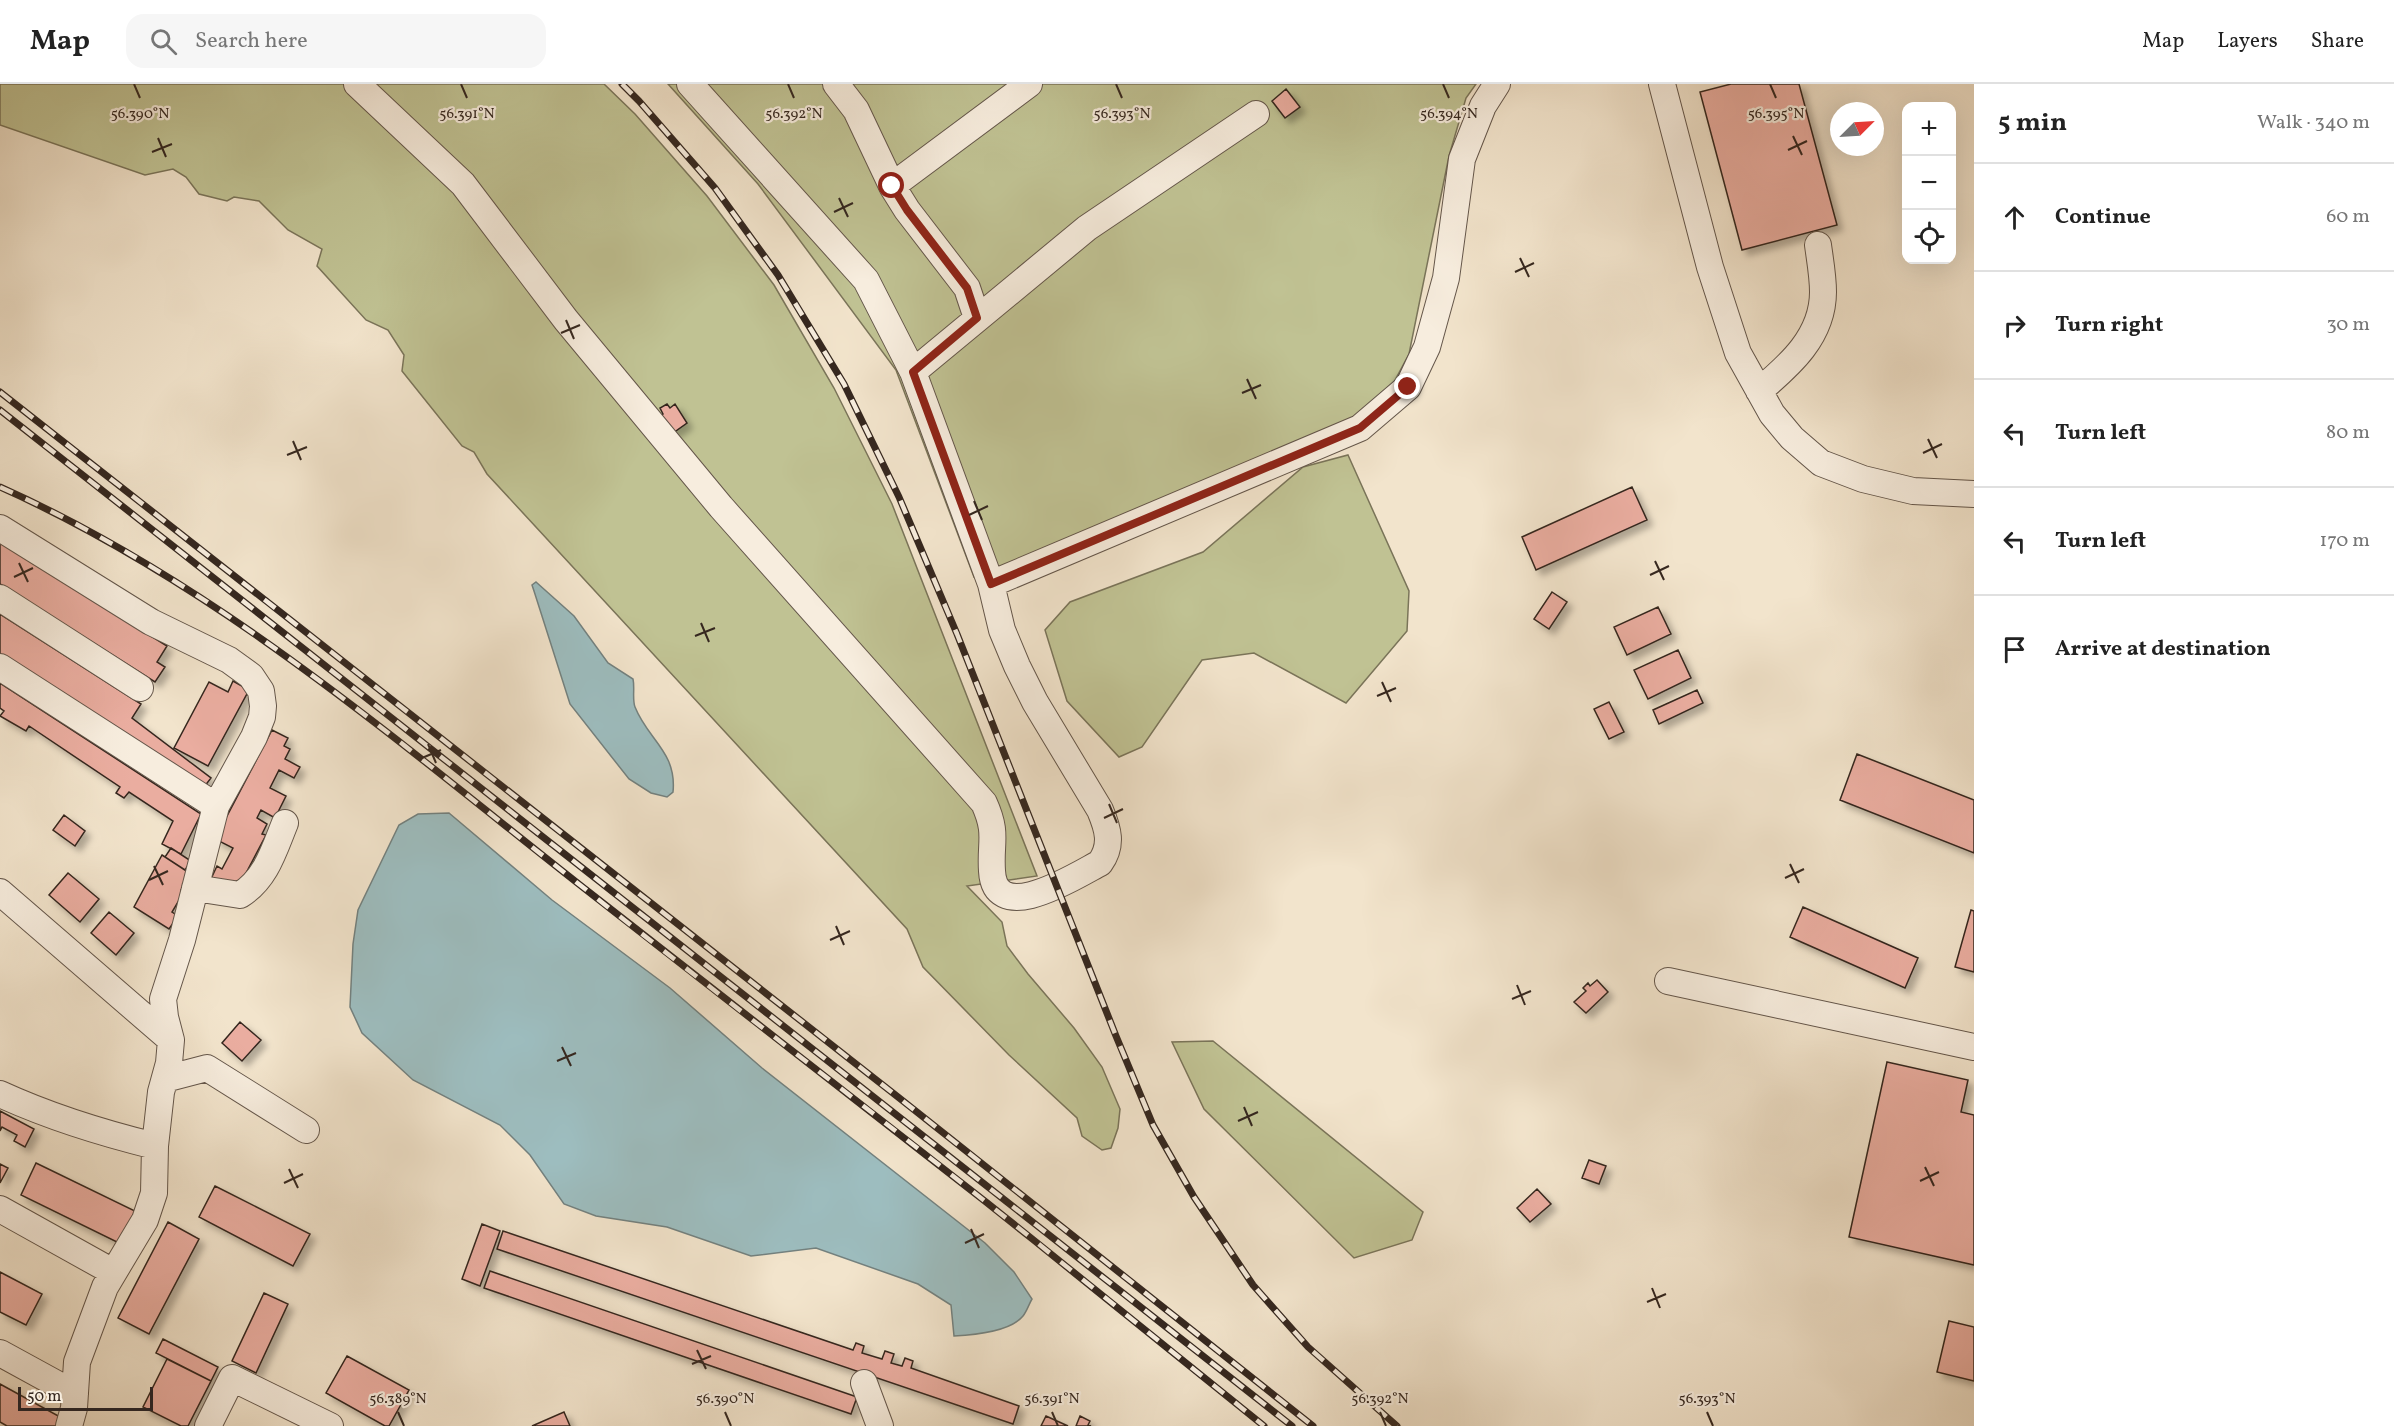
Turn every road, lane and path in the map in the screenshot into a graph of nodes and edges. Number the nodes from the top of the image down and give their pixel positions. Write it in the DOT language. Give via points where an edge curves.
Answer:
graph roads {
  1 [pos="357,84"];
  2 [pos="690,84"];
  3 [pos="837,84"];
  4 [pos="1029,84"];
  5 [pos="1497,84"];
  6 [pos="1662,84"];
  7 [pos="1256,114"];
  8 [pos="892,186"];
  9 [pos="1818,245"];
  10 [pos="977,318"];
  11 [pos="913,372"];
  12 [pos="1759,391"];
  13 [pos="1974,494"];
  14 [pos="0,528"];
  15 [pos="991,584"];
  16 [pos="0,598"];
  17 [pos="0,667"];
  18 [pos="140,688"];
  19 [pos="216,806"];
  20 [pos="285,823"];
  21 [pos="195,888"];
  22 [pos="0,892"];
  23 [pos="1668,981"];
  24 [pos="171,1040"];
  25 [pos="1974,1047"];
  26 [pos="165,1079"];
  27 [pos="0,1094"];
  28 [pos="306,1130"];
  29 [pos="155,1146"];
  30 [pos="0,1209"];
  31 [pos="113,1272"];
  32 [pos="0,1353"];
  33 [pos="864,1383"];
  34 [pos="75,1394"];
  35 [pos="69,1426"];
  36 [pos="208,1426"];
  37 [pos="330,1426"];
  38 [pos="880,1426"];
  1 -- 15 [label="street" via="463,184 566,320 721,507 984,803 994,836 992,873 996,886 1005,895 1031,897 1100,862 1106,854 1108,828 1017,666 1002,630"];
  2 -- 11 [label="street" via="866,280"];
  3 -- 8 [label="street" via="856,110"];
  4 -- 8 [label="street"];
  5 -- 15 [label="street" via="1483,106 1462,159 1446,278 1426,347 1408,387 1360,428"];
  6 -- 12 [label="street" via="1710,267 1738,353"];
  7 -- 10 [label="street" via="1087,228"];
  8 -- 10 [label="street" via="967,288"];
  9 -- 12 [label="street" via="1821,314 1801,351"];
  10 -- 11 [label="street"];
  11 -- 15 [label="street"];
  12 -- 13 [label="street" via="1791,438 1821,463 1863,479 1913,490"];
  14 -- 19 [label="street" via="151,622 229,660 251,676 261,691 262,717"];
  16 -- 18 [label="street"];
  17 -- 19 [label="street"];
  19 -- 21 [label="street"];
  20 -- 21 [label="street" via="264,871 251,888 240,895"];
  21 -- 24 [label="street" via="163,999"];
  22 -- 24 [label="street"];
  23 -- 25 [label="street"];
  24 -- 26 [label="street"];
  26 -- 28 [label="street" via="207,1068"];
  26 -- 29 [label="street"];
  27 -- 29 [label="street" via="36,1110"];
  29 -- 31 [label="street" via="154,1193 145,1220"];
  30 -- 31 [label="street"];
  31 -- 34 [label="street" via="77,1362"];
  32 -- 34 [label="street"];
  33 -- 38 [label="street"];
  34 -- 35 [label="street"];
  36 -- 37 [label="street" via="232,1378"];
}
